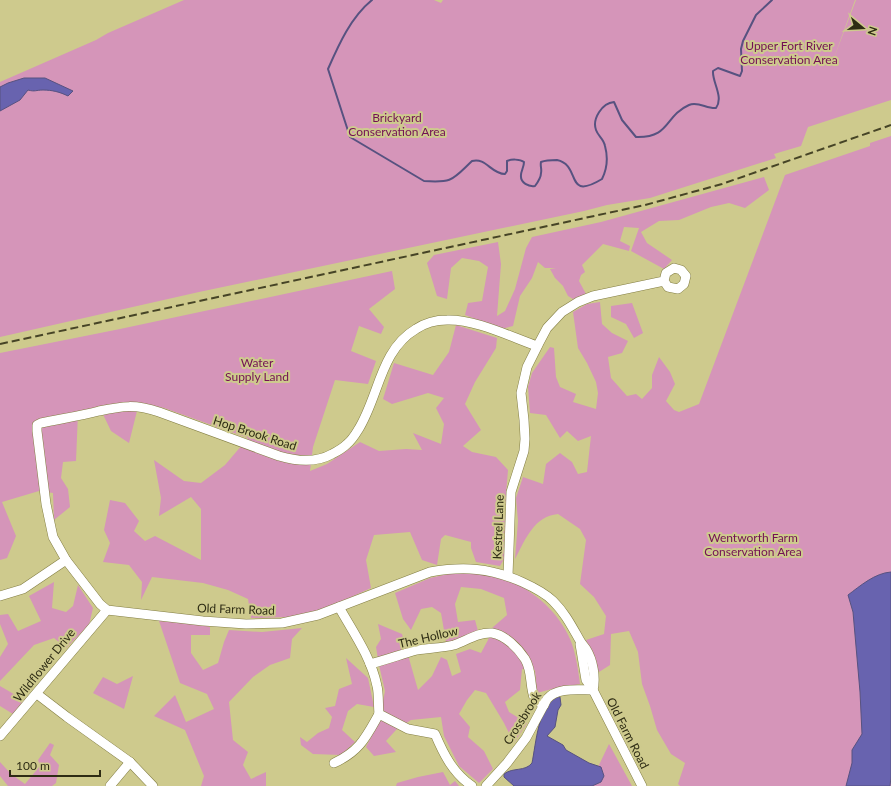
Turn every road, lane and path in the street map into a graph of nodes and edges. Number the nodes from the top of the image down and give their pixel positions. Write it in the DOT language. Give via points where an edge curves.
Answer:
graph roads {
  1 [pos="664,281"];
  2 [pos="537,346"];
  3 [pos="66,560"];
  4 [pos="508,576"];
  5 [pos="0,596"];
  6 [pos="338,607"];
  7 [pos="107,610"];
  8 [pos="370,664"];
  9 [pos="593,690"];
  10 [pos="37,694"];
  11 [pos="544,705"];
  12 [pos="379,714"];
  13 [pos="0,736"];
  14 [pos="130,762"];
  15 [pos="334,763"];
  16 [pos="110,786"];
  17 [pos="154,786"];
  18 [pos="472,786"];
  19 [pos="486,786"];
  20 [pos="642,786"];
  1 -- 2 [label="street, Kestrel Lane" via="593,296 578,302 555,319"];
  2 -- 3 [label="street, Hop Brook Road" via="477,324 458,320 441,320 418,327 403,338 393,351 366,418 354,436 339,450 319,459 298,460 279,456 140,407 111,408 37,425 48,519 53,537"];
  2 -- 4 [label="street, Kestrel Lane" via="527,367 521,393 524,451 511,492"];
  3 -- 5 [label="street" via="23,589"];
  3 -- 7 [label="street"];
  4 -- 6 [label="street, Old Farm Road" via="471,568 430,572"];
  4 -- 9 [label="street, Old Farm Road" via="553,601 572,625 580,640 586,680"];
  6 -- 7 [label="street, Old Farm Road" via="298,620 264,624 203,621"];
  6 -- 8 [label="street"];
  7 -- 10 [label="street, Wildflower Drive"];
  8 -- 11 [label="street, The Hollow" via="418,650 446,647 474,637 492,634 507,640 520,652 530,668 535,700"];
  8 -- 12 [label="street" via="377,686"];
  9 -- 11 [label="street, Crossbrook" via="555,692"];
  9 -- 20 [label="street, Old Farm Road"];
  10 -- 13 [label="street, Wildflower Drive"];
  10 -- 14 [label="street"];
  11 -- 19 [label="street, Crossbrook" via="526,738"];
  12 -- 15 [label="street" via="360,745 347,757"];
  12 -- 18 [label="street" via="408,729 435,734 446,759 462,779"];
  14 -- 16 [label="street"];
  14 -- 17 [label="street"];
}
